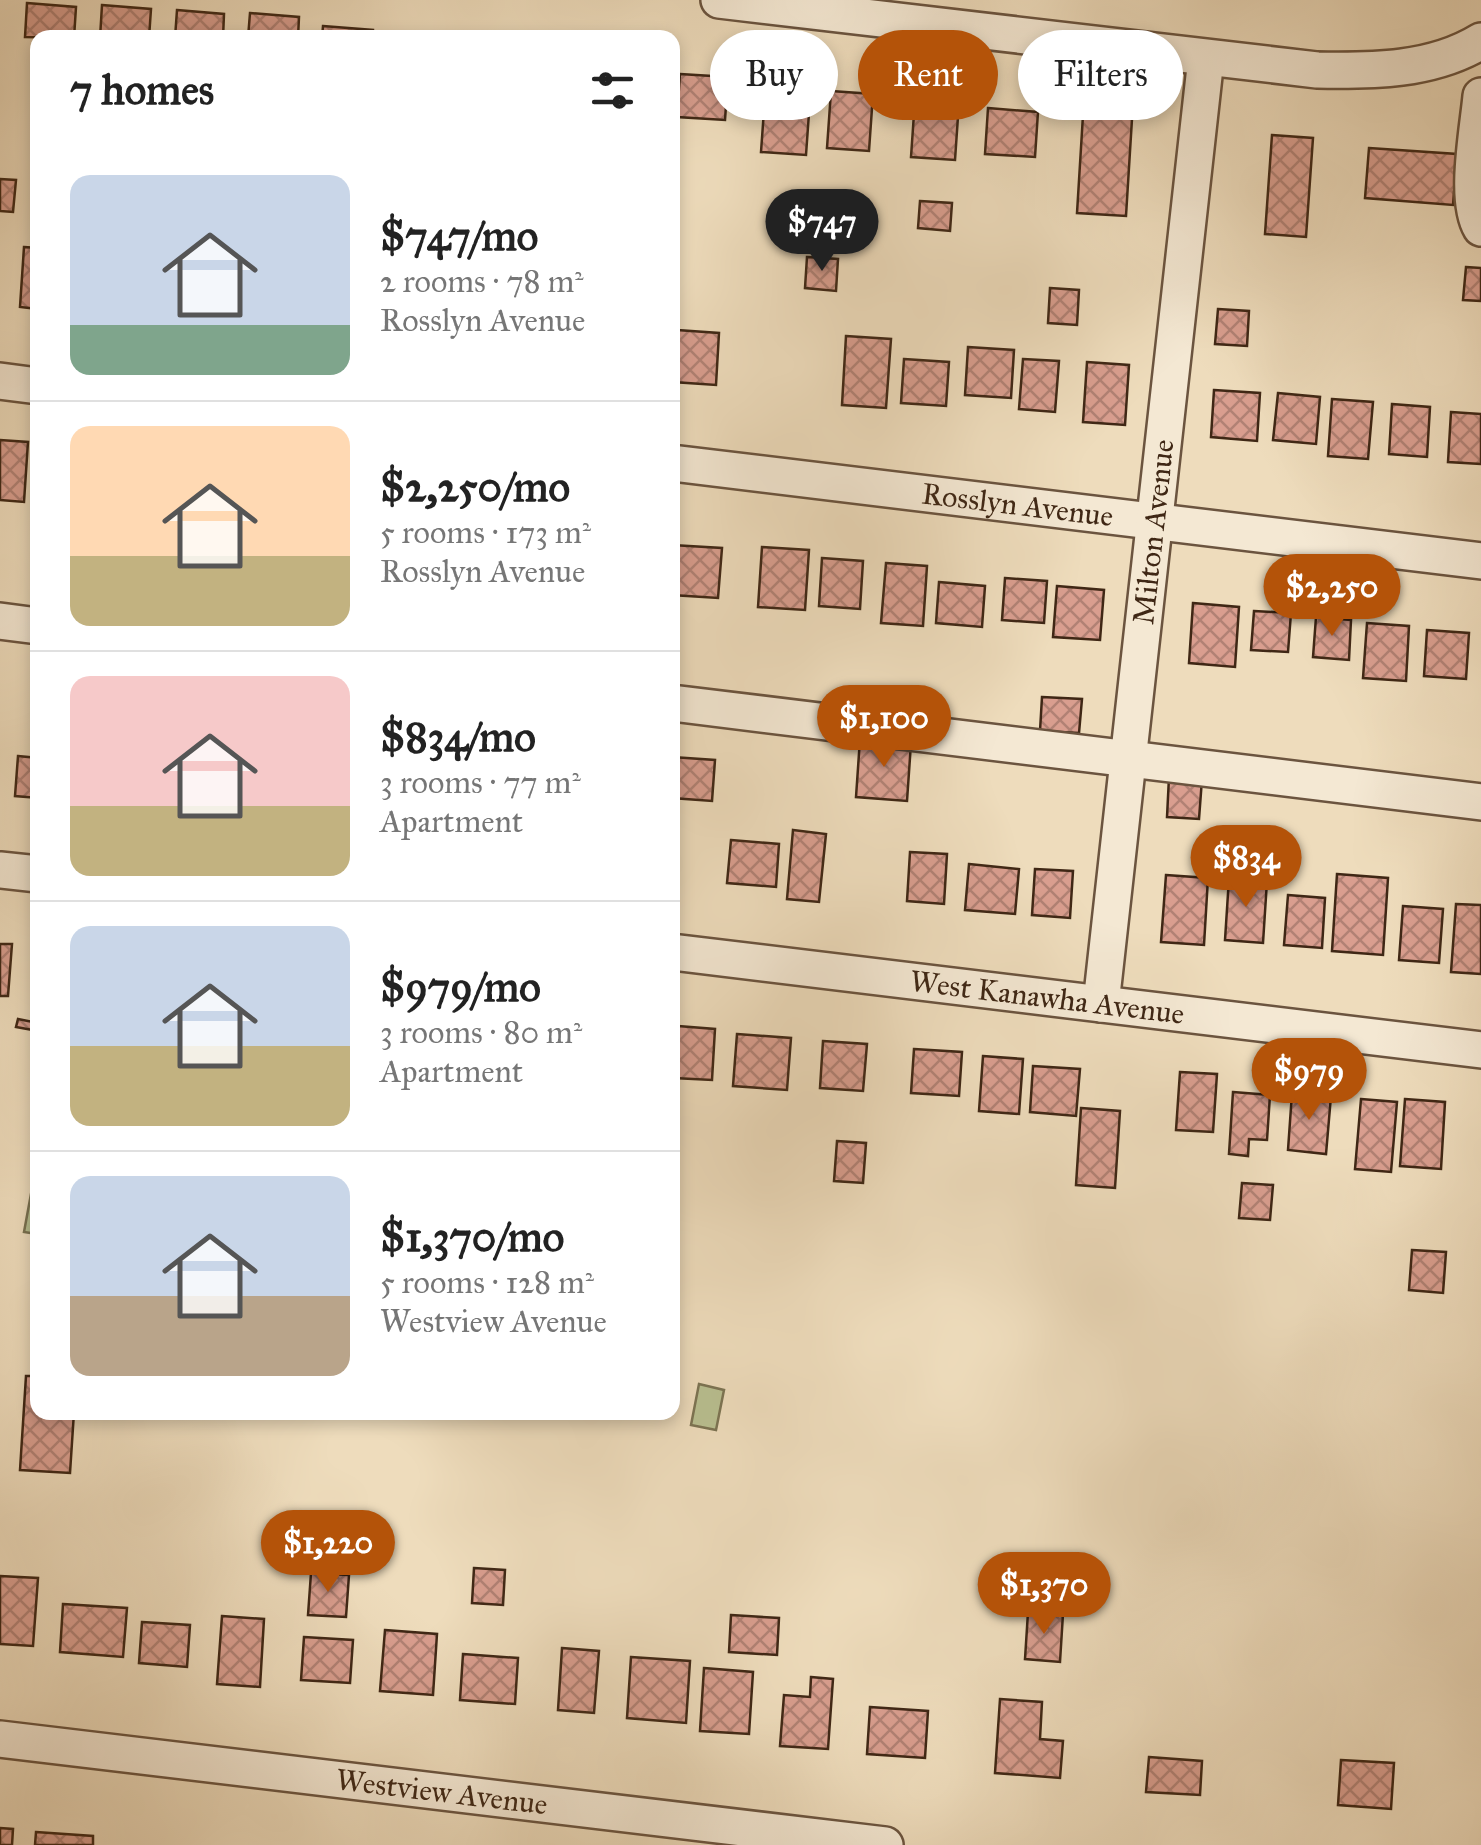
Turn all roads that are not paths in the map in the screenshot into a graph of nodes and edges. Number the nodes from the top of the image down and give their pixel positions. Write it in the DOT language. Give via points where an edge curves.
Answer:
graph roads {
  1 [pos="719,0"];
  2 [pos="1481,42"];
  3 [pos="1206,58"];
  4 [pos="1481,96"];
  5 [pos="1481,228"];
  6 [pos="0,381"];
  7 [pos="30,385"];
  8 [pos="680,464"];
  9 [pos="1154,522"];
  10 [pos="1481,561"];
  11 [pos="0,621"];
  12 [pos="30,625"];
  13 [pos="680,705"];
  14 [pos="1128,759"];
  15 [pos="1481,802"];
  16 [pos="0,870"];
  17 [pos="30,873"];
  18 [pos="680,953"];
  19 [pos="1101,1004"];
  20 [pos="1481,1050"];
  21 [pos="0,1739"];
  22 [pos="885,1845"];
  1 -- 3 [label="street"];
  2 -- 3 [label="street" via="1425,64 1370,70"];
  3 -- 9 [label="street, Milton Avenue"];
  4 -- 5 [label="street" via="1474,166"];
  6 -- 7 [label="street"];
  8 -- 9 [label="street, Rosslyn Avenue"];
  9 -- 10 [label="street, Rosslyn Avenue"];
  9 -- 14 [label="street, Milton Avenue"];
  11 -- 12 [label="street"];
  13 -- 14 [label="street"];
  14 -- 15 [label="street"];
  14 -- 19 [label="street, Milton Avenue"];
  16 -- 17 [label="street"];
  18 -- 19 [label="street, West Kanawha Avenue"];
  19 -- 20 [label="street, West Kanawha Avenue"];
  21 -- 22 [label="street, Westview Avenue"];
}
